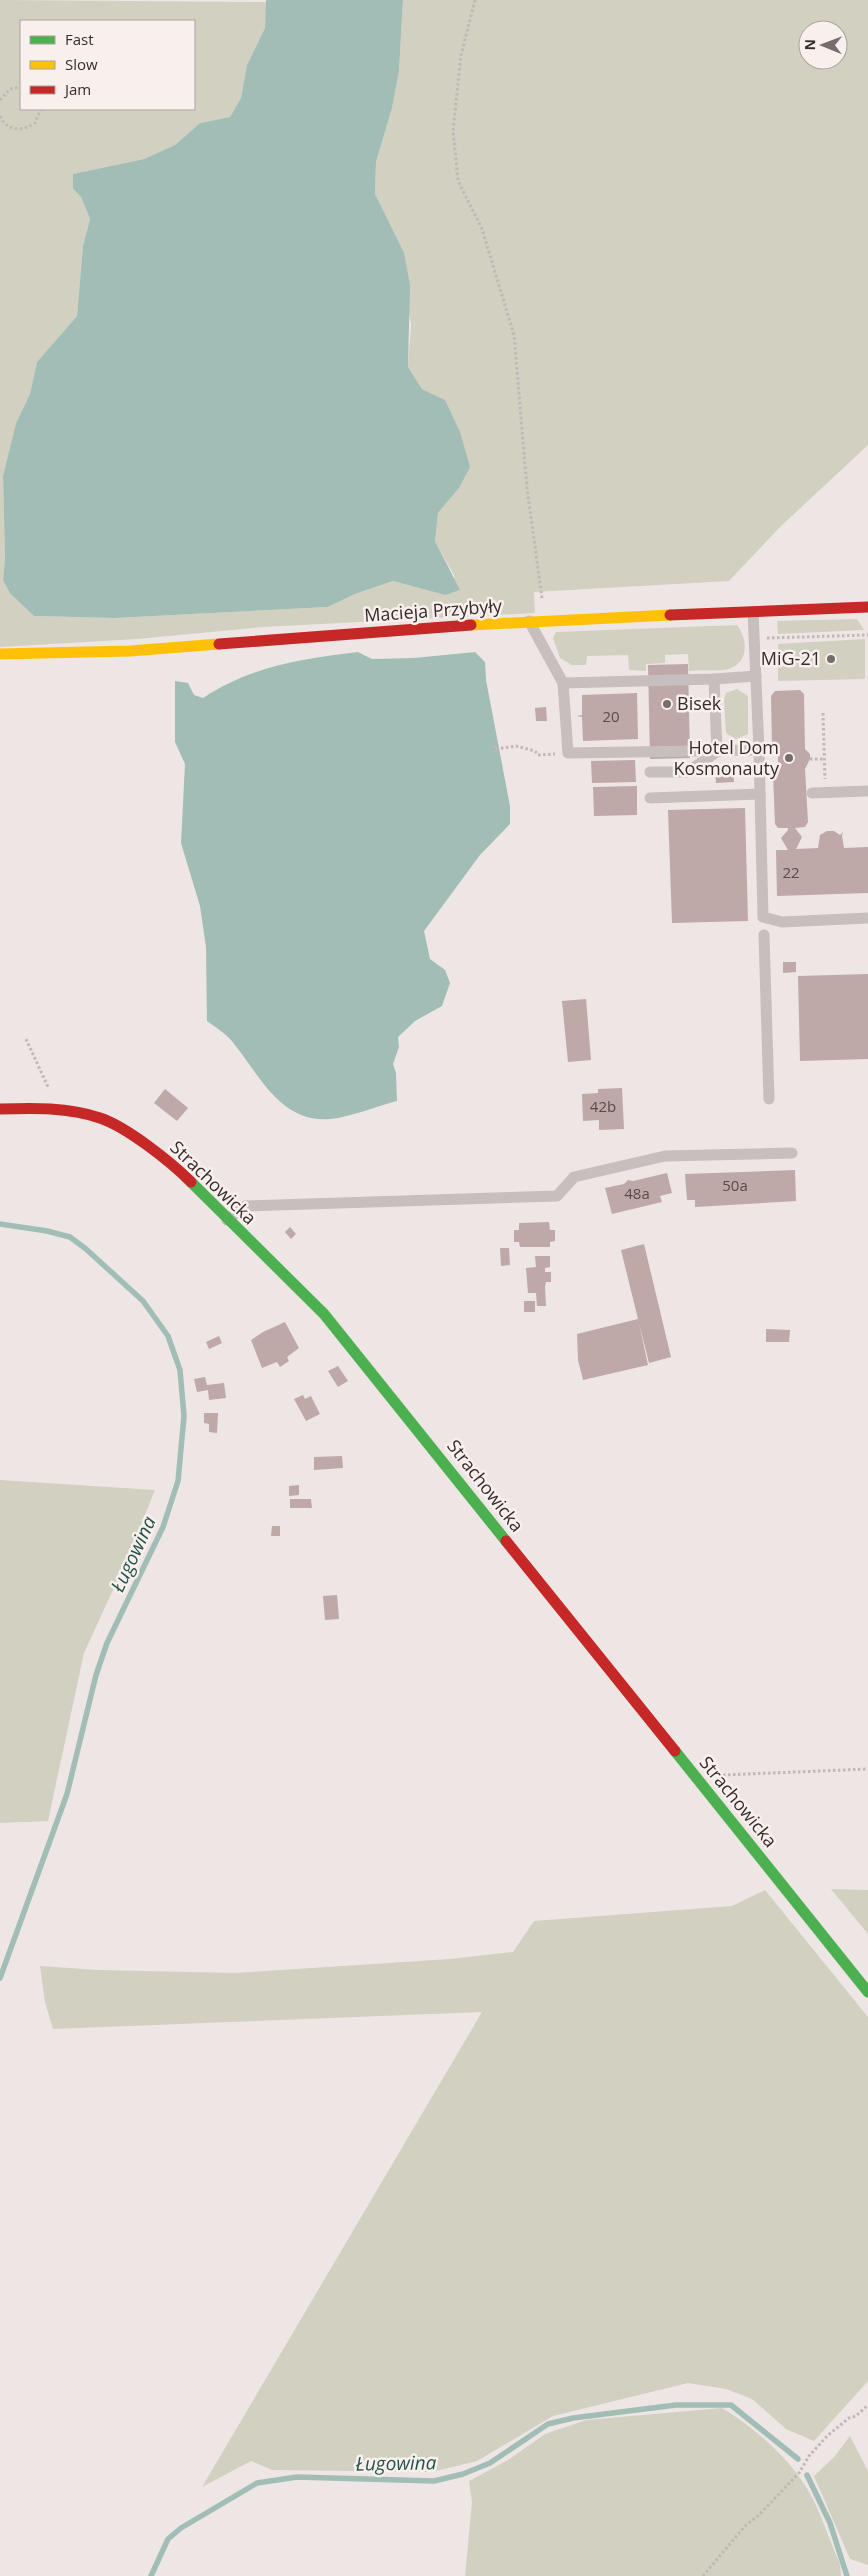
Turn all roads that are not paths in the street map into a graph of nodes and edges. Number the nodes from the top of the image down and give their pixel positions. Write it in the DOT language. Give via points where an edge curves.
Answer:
graph roads {
  1 [pos="868,606"];
  2 [pos="753,610"];
  3 [pos="529,621"];
  4 [pos="0,654"];
  5 [pos="756,676"];
  6 [pos="714,679"];
  7 [pos="563,683"];
  8 [pos="759,750"];
  9 [pos="717,752"];
  10 [pos="650,772"];
  11 [pos="868,791"];
  12 [pos="812,793"];
  13 [pos="760,794"];
  14 [pos="650,798"];
  15 [pos="868,918"];
  16 [pos="764,935"];
  17 [pos="769,1099"];
  18 [pos="0,1109"];
  19 [pos="792,1153"];
  20 [pos="227,1220"];
  21 [pos="868,1992"];
  1 -- 2 [label="street, Macieja Przybyły"];
  2 -- 3 [label="street, Macieja Przybyły"];
  2 -- 5 [label="lane"];
  3 -- 4 [label="street, Macieja Przybyły" via="130,651"];
  3 -- 7 [label="lane"];
  5 -- 6 [label="lane"];
  5 -- 8 [label="lane"];
  6 -- 7 [label="lane"];
  6 -- 9 [label="lane"];
  7 -- 9 [label="lane" via="568,753"];
  8 -- 9 [label="lane"];
  8 -- 13 [label="lane"];
  9 -- 10 [label="lane" via="687,772"];
  11 -- 12 [label="lane"];
  13 -- 14 [label="lane"];
  13 -- 15 [label="lane" via="764,917 782,922"];
  16 -- 17 [label="lane"];
  18 -- 20 [label="street, Strachowicka" via="52,1110 100,1118 173,1164"];
  19 -- 20 [label="lane" via="664,1156 574,1177 557,1196 245,1206"];
  20 -- 21 [label="street, Strachowicka" via="324,1314"];
}
